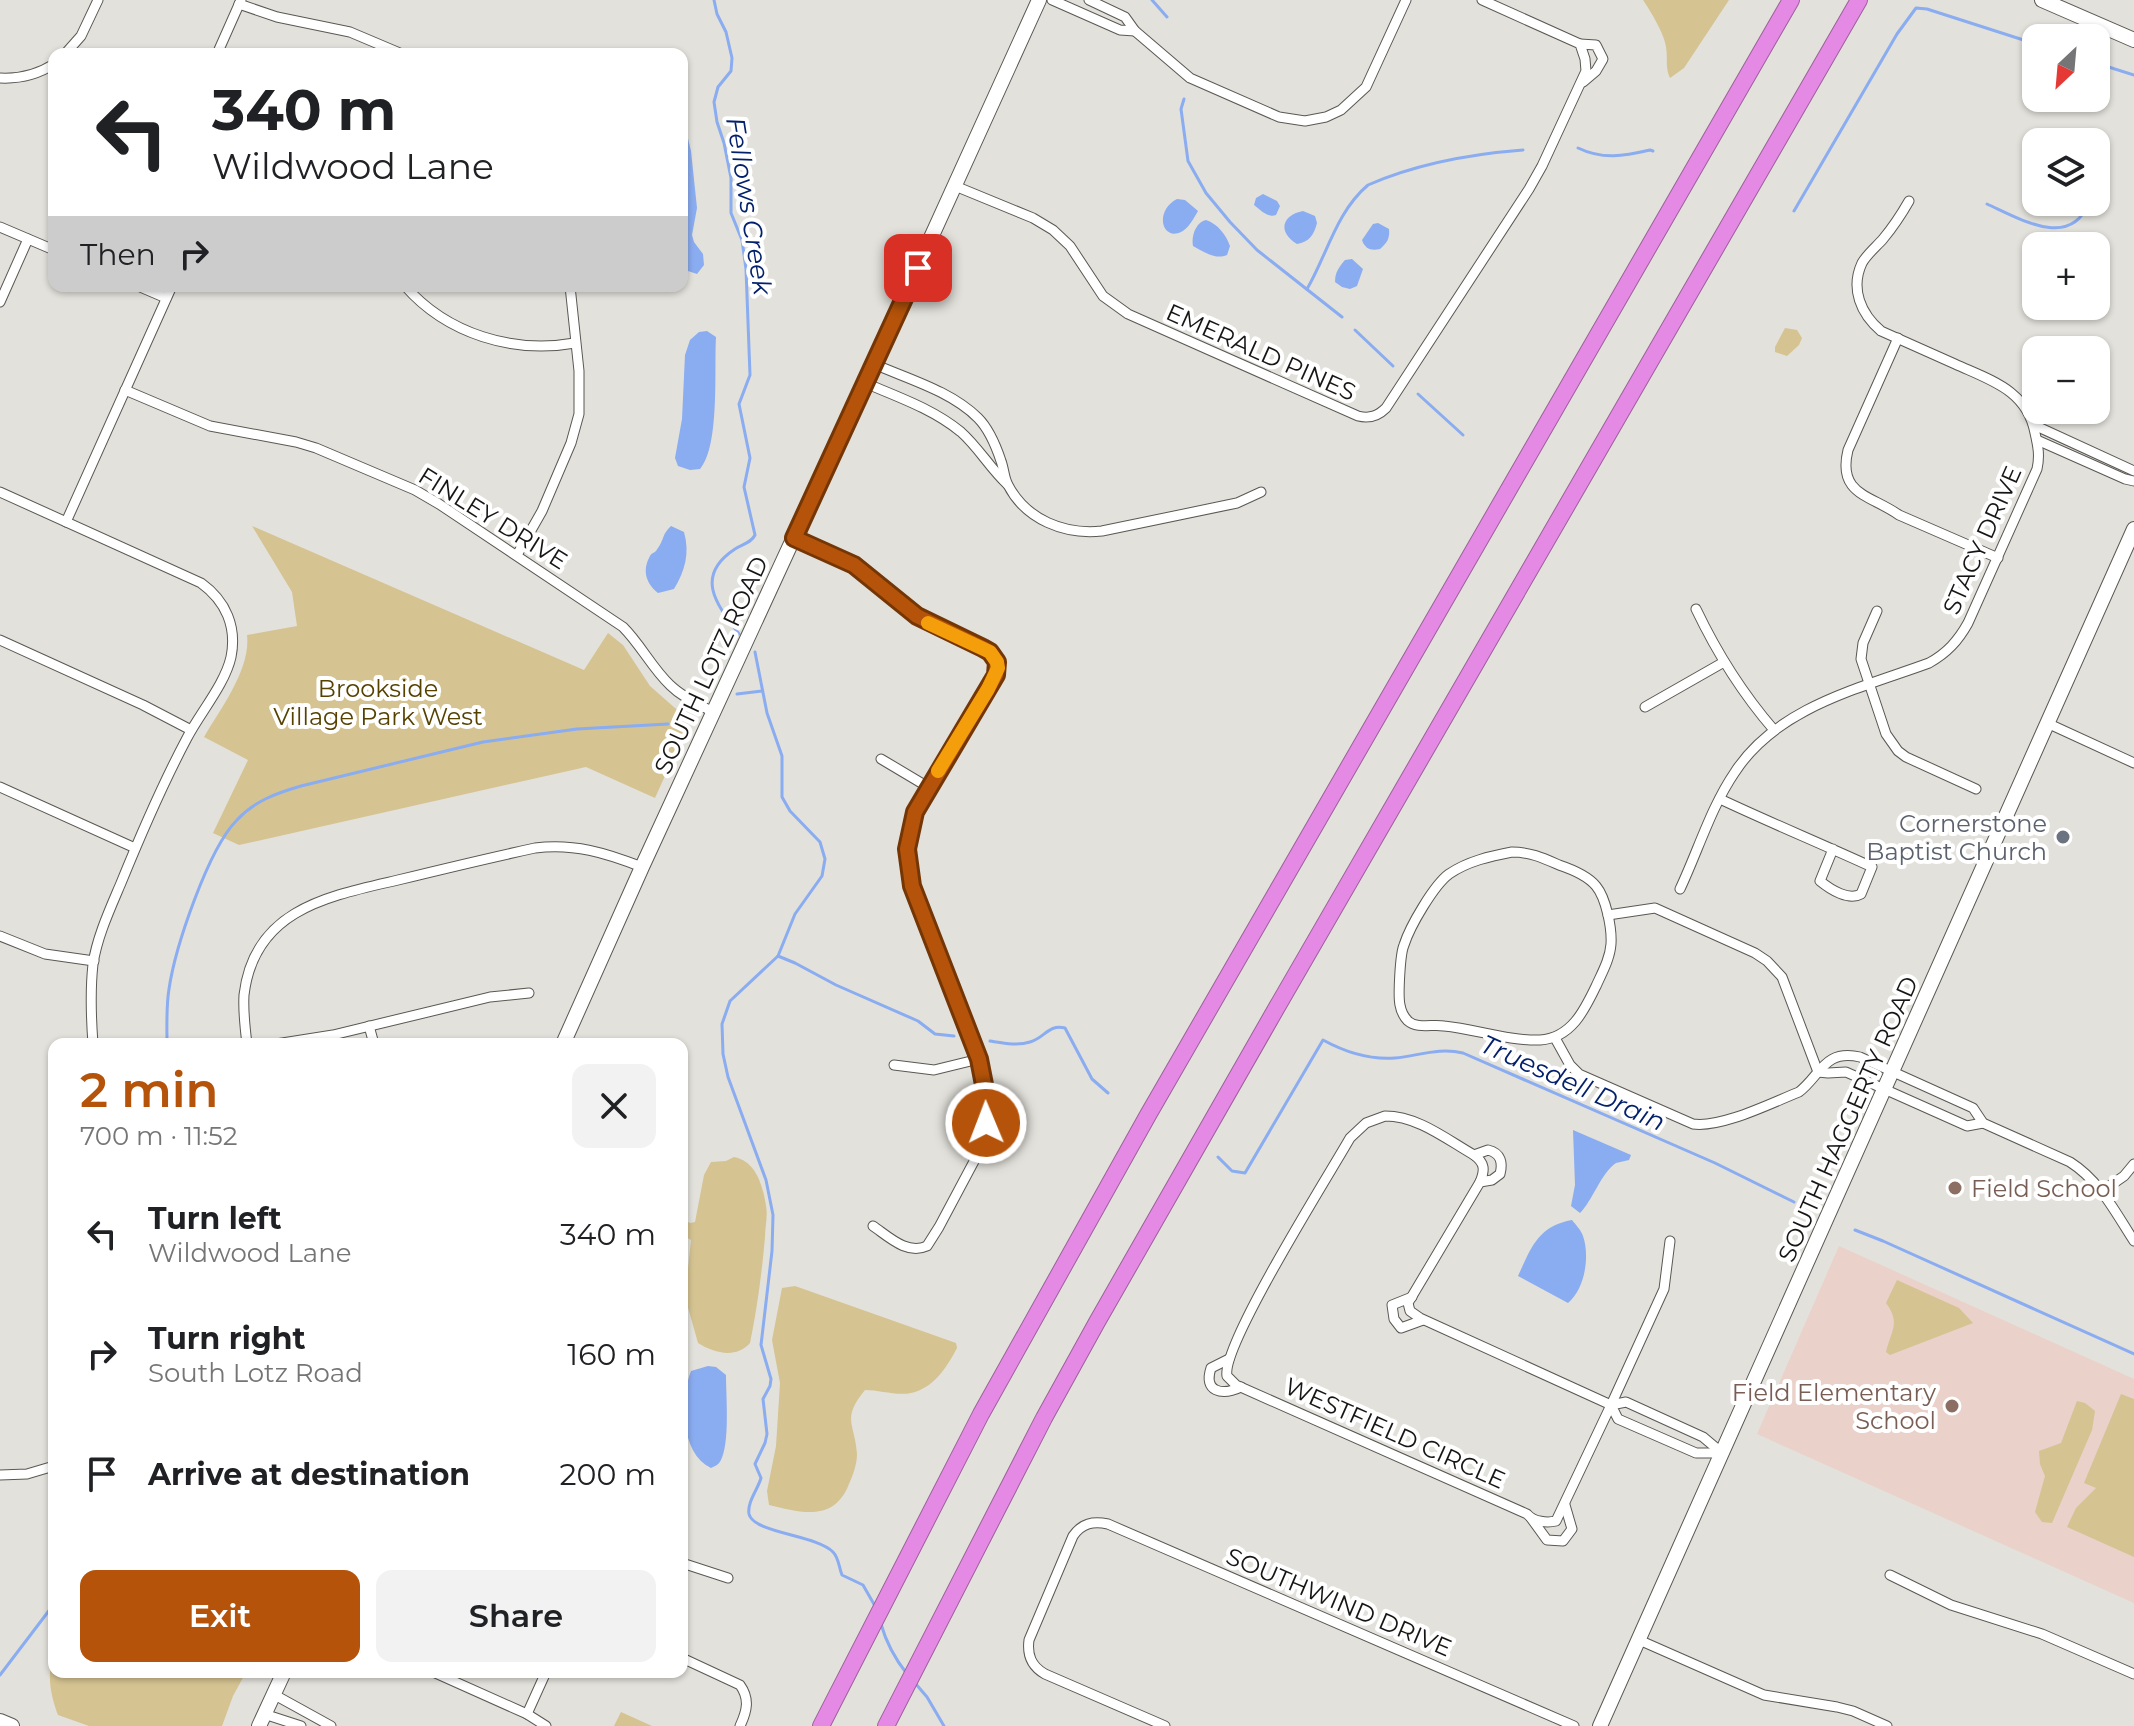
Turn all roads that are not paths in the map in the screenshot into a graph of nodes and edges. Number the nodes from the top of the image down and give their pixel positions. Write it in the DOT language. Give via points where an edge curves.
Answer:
graph roads {
  1 [pos="98,0"];
  2 [pos="1039,0"];
  3 [pos="1052,0"];
  4 [pos="1089,0"];
  5 [pos="1406,0"];
  6 [pos="1482,0"];
  7 [pos="1791,0"];
  8 [pos="1859,0"];
  9 [pos="2042,0"];
  10 [pos="240,2"];
  11 [pos="1135,31"];
  12 [pos="2134,40"];
  13 [pos="1580,44"];
  14 [pos="70,48"];
  15 [pos="220,48"];
  16 [pos="388,48"];
  17 [pos="48,67"];
  18 [pos="0,78"];
  19 [pos="1580,84"];
  20 [pos="955,186"];
  21 [pos="1909,201"];
  22 [pos="0,227"];
  23 [pos="28,239"];
  24 [pos="48,247"];
  25 [pos="152,292"];
  26 [pos="169,292"];
  27 [pos="411,292"];
  28 [pos="571,292"];
  29 [pos="166,298"];
  30 [pos="0,302"];
  31 [pos="1898,338"];
  32 [pos="575,343"];
  33 [pos="874,364"];
  34 [pos="865,383"];
  35 [pos="125,390"];
  36 [pos="969,411"];
  37 [pos="2034,425"];
  38 [pos="956,428"];
  39 [pos="2037,440"];
  40 [pos="2134,471"];
  41 [pos="2134,481"];
  42 [pos="1007,484"];
  43 [pos="0,492"];
  44 [pos="1261,492"];
  45 [pos="66,522"];
  46 [pos="2134,529"];
  47 [pos="794,538"];
  48 [pos="517,555"];
  49 [pos="1998,558"];
  50 [pos="1696,609"];
  51 [pos="1877,611"];
  52 [pos="0,640"];
  53 [pos="1724,662"];
  54 [pos="1869,685"];
  55 [pos="1645,707"];
  56 [pos="713,712"];
  57 [pos="2047,723"];
  58 [pos="191,730"];
  59 [pos="1774,730"];
  60 [pos="881,759"];
  61 [pos="2134,763"];
  62 [pos="0,787"];
  63 [pos="928,787"];
  64 [pos="1976,789"];
  65 [pos="1720,799"];
  66 [pos="135,848"];
  67 [pos="1833,849"];
  68 [pos="642,867"];
  69 [pos="1680,889"];
  70 [pos="1608,915"];
  71 [pos="0,936"];
  72 [pos="94,961"];
  73 [pos="529,993"];
  74 [pos="369,1026"];
  75 [pos="93,1038"];
  76 [pos="247,1038"];
  77 [pos="314,1038"];
  78 [pos="372,1038"];
  79 [pos="566,1038"];
  80 [pos="1555,1038"];
  81 [pos="1846,1055"];
  82 [pos="979,1059"];
  83 [pos="894,1065"];
  84 [pos="1892,1071"];
  85 [pos="1818,1072"];
  86 [pos="1846,1072"];
  87 [pos="1884,1089"];
  88 [pos="1983,1123"];
  89 [pos="1474,1155"];
  90 [pos="2134,1164"];
  91 [pos="1480,1182"];
  92 [pos="2101,1192"];
  93 [pos="873,1226"];
  94 [pos="1670,1241"];
  95 [pos="2134,1241"];
  96 [pos="1412,1297"];
  97 [pos="1423,1320"];
  98 [pos="1229,1359"];
  99 [pos="1241,1387"];
  100 [pos="1611,1405"];
  101 [pos="1722,1453"];
  102 [pos="48,1468"];
  103 [pos="0,1475"];
  104 [pos="1565,1505"];
  105 [pos="1531,1518"];
  106 [pos="688,1565"];
  107 [pos="1890,1575"];
  108 [pos="728,1578"];
  109 [pos="1639,1640"];
  110 [pos="688,1661"];
  111 [pos="2134,1674"];
  112 [pos="281,1678"];
  113 [pos="446,1678"];
  114 [pos="543,1678"];
  115 [pos="273,1694"];
  116 [pos="527,1714"];
  117 [pos="261,1720"];
  118 [pos="0,1721"];
  119 [pos="12,1726"];
  120 [pos="301,1726"];
  121 [pos="331,1726"];
  122 [pos="546,1726"];
  123 [pos="740,1726"];
  124 [pos="821,1726"];
  125 [pos="886,1726"];
  126 [pos="1165,1726"];
  127 [pos="1574,1726"];
  128 [pos="1600,1726"];
  129 [pos="1887,1726"];
  1 -- 14 [label="street"];
  2 -- 20 [label="main road, SOUTH LOTZ ROAD"];
  3 -- 11 [label="street" via="1120,30"];
  4 -- 11 [label="street" via="1125,17"];
  5 -- 11 [label="street" via="1366,87 1341,110 1315,120 1279,117 1197,82"];
  6 -- 13 [label="street"];
  7 -- 124 [label="highway" via="1148,1115 981,1414"];
  8 -- 125 [label="highway" via="1162,1207 1044,1418"];
  9 -- 12 [label="main road"];
  10 -- 15 [label="street"];
  10 -- 16 [label="street" via="277,17 350,32"];
  13 -- 19 [label="street, EMERALD PINES" via="1586,71"];
  13 -- 19 [label="street" via="1596,45 1603,59"];
  17 -- 18 [label="street" via="23,77"];
  19 -- 20 [label="street, EMERALD PINES" via="1529,189 1386,408 1373,417 1349,413 1128,314 1103,296 1053,230"];
  20 -- 33 [label="main road, SOUTH LOTZ ROAD"];
  21 -- 31 [label="street" via="1863,261 1857,281 1864,314 1881,331"];
  22 -- 23 [label="street"];
  23 -- 24 [label="street"];
  23 -- 30 [label="street"];
  25 -- 29 [label="street"];
  26 -- 29 [label="street"];
  27 -- 32 [label="street" via="441,317 484,338 523,346"];
  28 -- 32 [label="street"];
  29 -- 35 [label="street"];
  31 -- 37 [label="street" via="2004,387 2023,404"];
  31 -- 49 [label="street" via="1848,450 1849,483 1899,515"];
  32 -- 48 [label="street" via="580,390 575,432"];
  33 -- 34 [label="main road, SOUTH LOTZ ROAD"];
  33 -- 36 [label="street" via="950,397"];
  34 -- 38 [label="street"];
  34 -- 47 [label="main road, SOUTH LOTZ ROAD"];
  35 -- 45 [label="street"];
  35 -- 48 [label="street, FINLEY DRIVE" via="210,426 296,442 340,457 427,496"];
  36 -- 38 [label="street"];
  36 -- 42 [label="street" via="987,428"];
  37 -- 39 [label="street, STACY DRIVE"];
  37 -- 40 [label="street"];
  38 -- 42 [label="street"];
  39 -- 41 [label="street"];
  39 -- 49 [label="street, STACY DRIVE" via="2037,469"];
  42 -- 44 [label="street" via="1035,516 1079,532 1237,503"];
  43 -- 45 [label="street"];
  45 -- 58 [label="street" via="201,583 224,606 233,633 228,665"];
  46 -- 57 [label="main road, SOUTH HAGGERTY ROAD"];
  47 -- 56 [label="main road, SOUTH LOTZ ROAD"];
  47 -- 63 [label="street" via="854,565 917,616 994,656 996,675"];
  48 -- 56 [label="street, FINLEY DRIVE" via="623,627 668,684"];
  49 -- 54 [label="street, STACY DRIVE" via="1952,646 1929,663"];
  50 -- 53 [label="street"];
  51 -- 54 [label="street" via="1861,649"];
  52 -- 58 [label="street"];
  53 -- 55 [label="street"];
  53 -- 59 [label="street"];
  54 -- 59 [label="street, STACY DRIVE" via="1814,706"];
  54 -- 64 [label="street" via="1886,734 1898,751"];
  56 -- 68 [label="main road, SOUTH LOTZ ROAD"];
  57 -- 61 [label="street"];
  57 -- 84 [label="main road, SOUTH HAGGERTY ROAD"];
  58 -- 66 [label="street"];
  59 -- 65 [label="street, STACY DRIVE" via="1744,758"];
  60 -- 63 [label="street"];
  62 -- 66 [label="street"];
  63 -- 82 [label="street" via="912,821 907,849 912,886"];
  65 -- 67 [label="street"];
  65 -- 69 [label="street, STACY DRIVE"];
  66 -- 72 [label="street"];
  67 -- 67 [label="street" via="1872,867 1858,897 1820,881"];
  68 -- 76 [label="street" via="591,849 551,846 327,898 284,920 254,960 244,999"];
  68 -- 79 [label="main road, SOUTH LOTZ ROAD"];
  70 -- 80 [label="street" via="1609,957 1580,1018"];
  70 -- 80 [label="street" via="1588,879 1526,852 1512,852 1449,874 1426,901 1403,946 1400,1009 1413,1024"];
  70 -- 85 [label="street" via="1655,908 1767,961 1782,977"];
  71 -- 72 [label="street" via="37,952"];
  72 -- 75 [label="street"];
  73 -- 74 [label="street"];
  74 -- 77 [label="street"];
  74 -- 78 [label="street"];
  80 -- 85 [label="street" via="1579,1074 1693,1124 1719,1122 1799,1092"];
  81 -- 84 [label="street"];
  81 -- 85 [label="street" via="1826,1062"];
  81 -- 86 [label="street"];
  82 -- 83 [label="street" via="934,1070"];
  82 -- 93 [label="street" via="987,1100 980,1150 931,1242 908,1248"];
  84 -- 87 [label="main road, SOUTH HAGGERTY ROAD"];
  84 -- 88 [label="street" via="1973,1108"];
  85 -- 86 [label="street"];
  86 -- 87 [label="street"];
  87 -- 88 [label="street" via="1967,1126"];
  87 -- 101 [label="main road, SOUTH HAGGERTY ROAD"];
  88 -- 92 [label="street" via="2070,1162"];
  89 -- 91 [label="street" via="1484,1167"];
  89 -- 91 [label="street, WESTFIELD CIRCLE" via="1493,1151 1501,1161 1500,1174"];
  89 -- 98 [label="street, WESTFIELD CIRCLE" via="1409,1119 1385,1116 1356,1131 1258,1295"];
  90 -- 92 [label="street"];
  91 -- 96 [label="street, WESTFIELD CIRCLE"];
  92 -- 95 [label="street"];
  94 -- 100 [label="street" via="1664,1289"];
  96 -- 97 [label="street" via="1410,1311"];
  96 -- 97 [label="street, WESTFIELD CIRCLE" via="1392,1305 1394,1319 1401,1328"];
  97 -- 100 [label="street, WESTFIELD CIRCLE"];
  98 -- 99 [label="street" via="1227,1376"];
  98 -- 99 [label="street, WESTFIELD CIRCLE" via="1211,1368 1210,1384 1224,1393"];
  99 -- 105 [label="street, WESTFIELD CIRCLE"];
  100 -- 101 [label="street, WESTFIELD CIRCLE" via="1626,1402 1703,1437"];
  100 -- 101 [label="street" via="1618,1419 1696,1453"];
  100 -- 104 [label="street, WESTFIELD CIRCLE"];
  101 -- 109 [label="main road, SOUTH HAGGERTY ROAD"];
  102 -- 103 [label="street"];
  104 -- 105 [label="street" via="1556,1521"];
  104 -- 105 [label="street, WESTFIELD CIRCLE" via="1572,1529 1563,1541 1547,1540"];
  106 -- 108 [label="street"];
  107 -- 111 [label="street" via="1951,1605 2042,1634"];
  109 -- 128 [label="main road, SOUTH HAGGERTY ROAD"];
  109 -- 129 [label="street" via="1764,1695 1853,1711"];
  110 -- 123 [label="street" via="740,1685 747,1707"];
  112 -- 115 [label="main road"];
  113 -- 116 [label="street"];
  114 -- 116 [label="street"];
  115 -- 117 [label="main road"];
  115 -- 121 [label="street"];
  116 -- 122 [label="street"];
  117 -- 120 [label="street"];
  118 -- 119 [label="main road"];
  126 -- 127 [label="street, SOUTHWIND DRIVE" via="1046,1674 1031,1660 1029,1640 1073,1536 1087,1524 1108,1524"];
}
